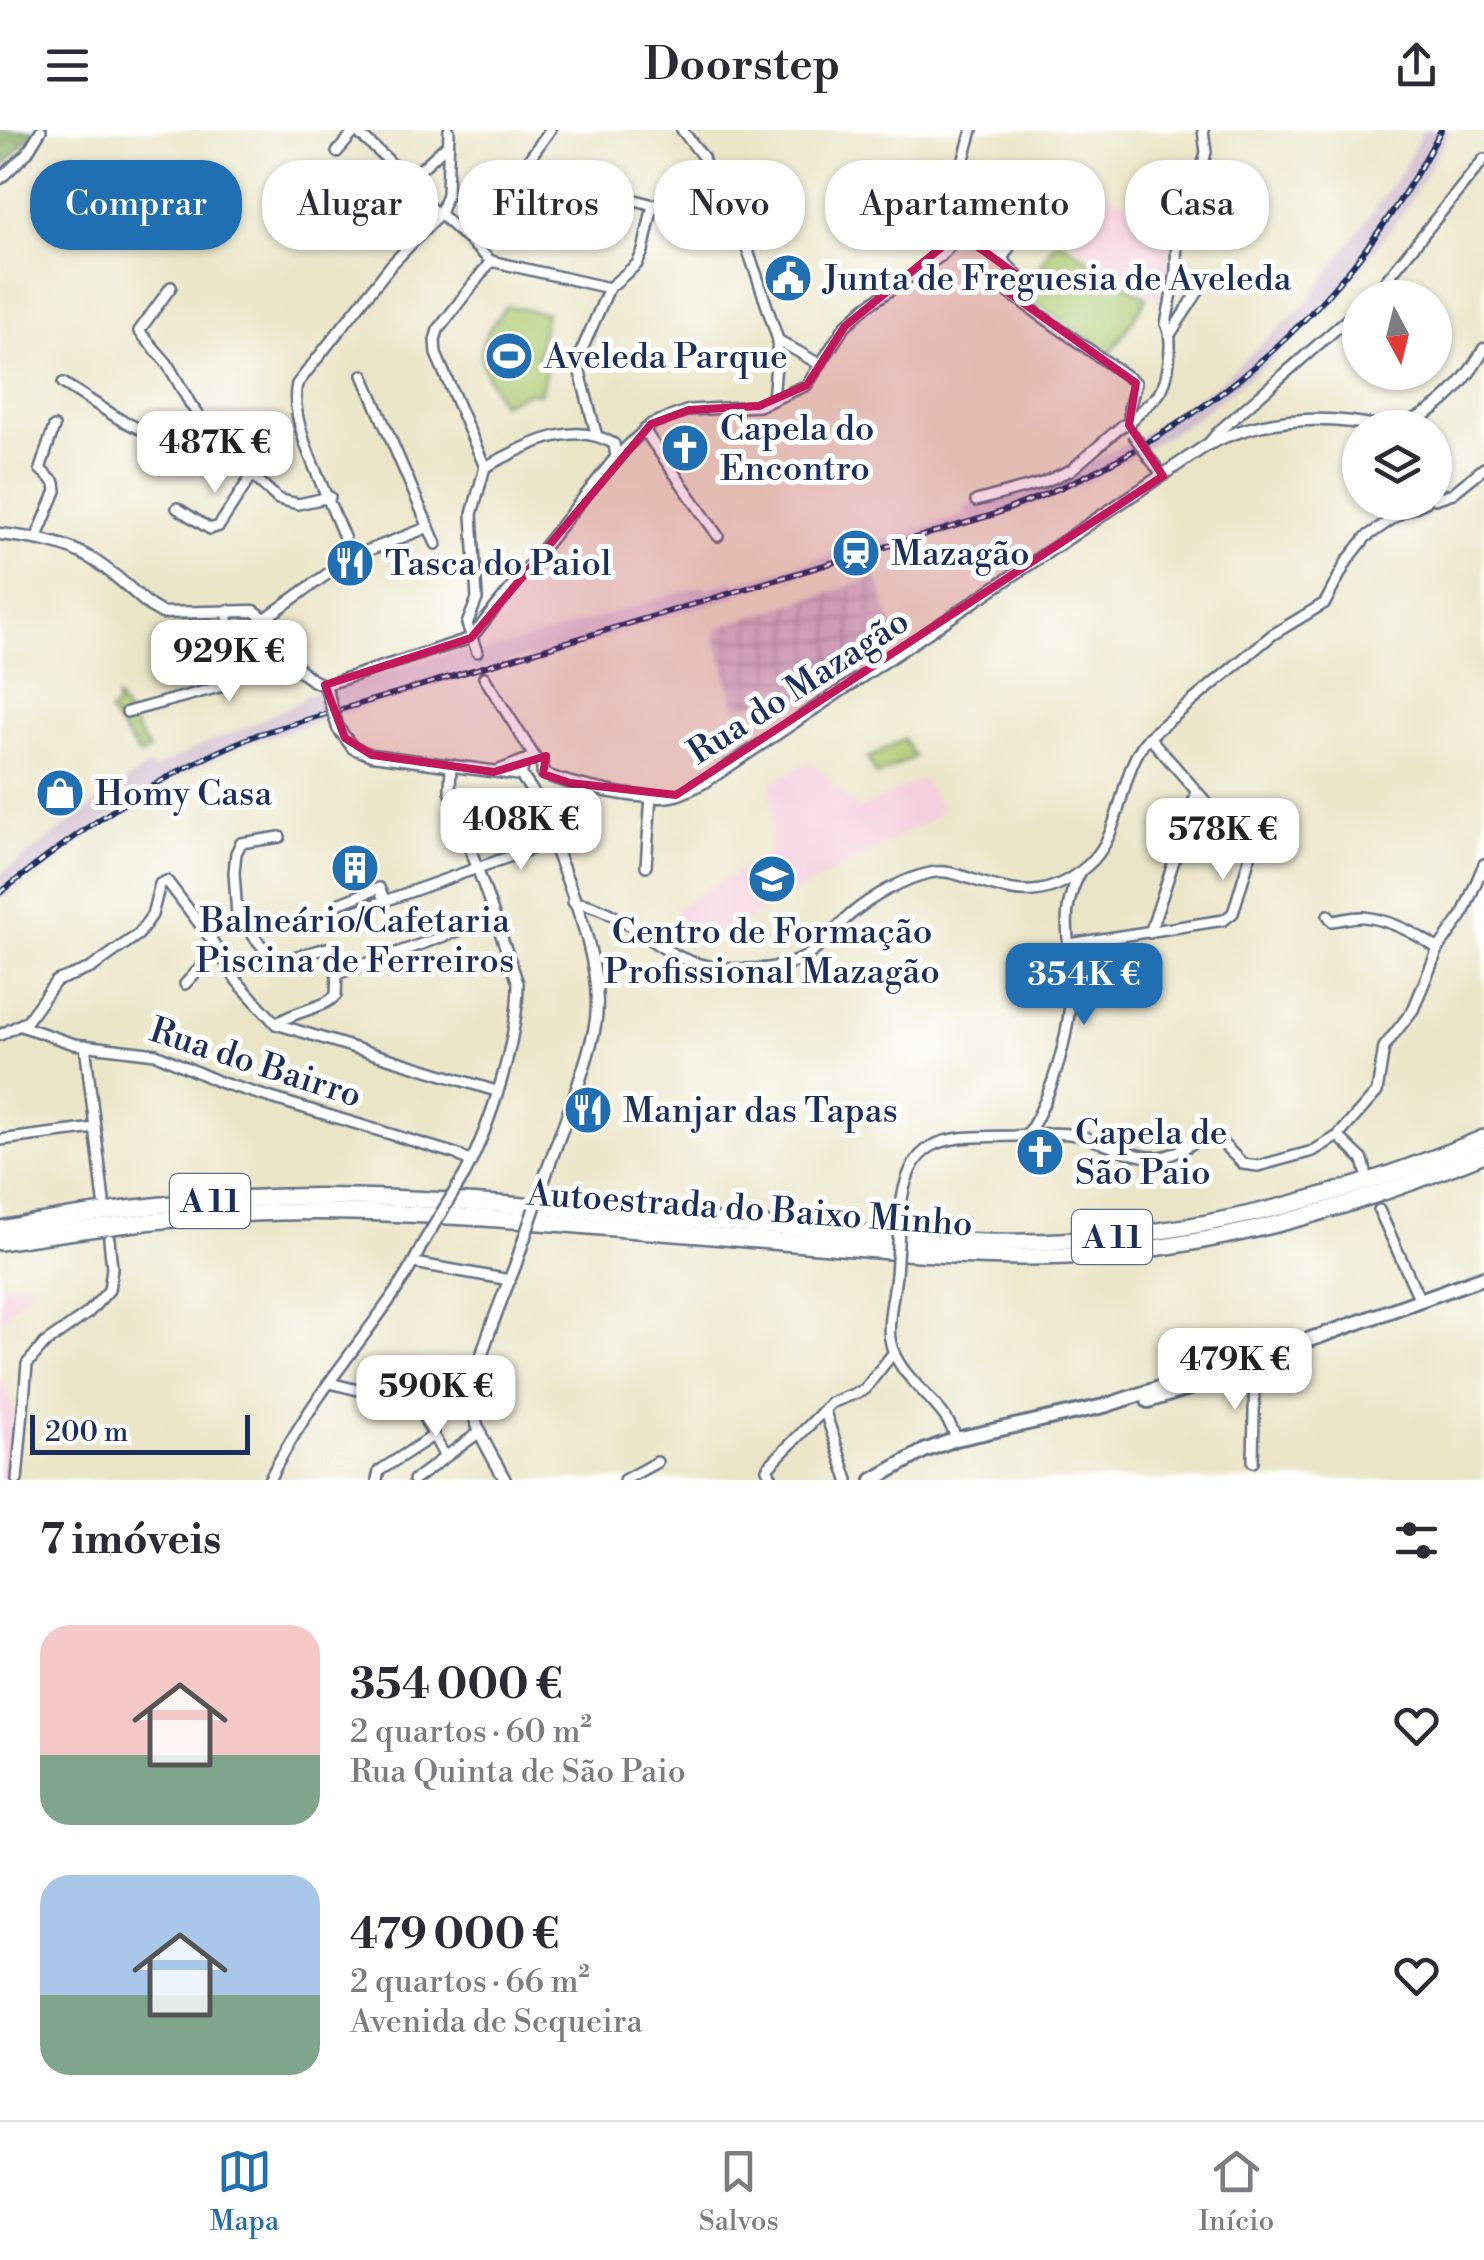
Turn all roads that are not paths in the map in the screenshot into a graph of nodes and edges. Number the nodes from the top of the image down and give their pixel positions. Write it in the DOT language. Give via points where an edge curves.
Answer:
graph roads {
  1 [pos="41,130"];
  2 [pos="356,130"];
  3 [pos="449,130"];
  4 [pos="550,130"];
  5 [pos="682,130"];
  6 [pos="972,130"];
  7 [pos="1203,130"];
  8 [pos="448,146"];
  9 [pos="337,152"];
  10 [pos="1484,159"];
  11 [pos="432,160"];
  12 [pos="528,160"];
  13 [pos="704,160"];
  14 [pos="964,160"];
  15 [pos="0,179"];
  16 [pos="634,200"];
  17 [pos="653,205"];
  18 [pos="440,214"];
  19 [pos="458,229"];
  20 [pos="481,250"];
  21 [pos="747,250"];
  22 [pos="946,250"];
  23 [pos="992,250"];
  24 [pos="1004,256"];
  25 [pos="491,261"];
  26 [pos="1387,280"];
  27 [pos="1205,281"];
  28 [pos="171,287"];
  29 [pos="609,288"];
  30 [pos="1342,324"];
  31 [pos="1171,332"];
  32 [pos="778,340"];
  33 [pos="1484,348"];
  34 [pos="820,364"];
  35 [pos="364,375"];
  36 [pos="63,383"];
  37 [pos="773,400"];
  38 [pos="1428,410"];
  39 [pos="1342,419"];
  40 [pos="54,427"];
  41 [pos="1131,429"];
  42 [pos="642,432"];
  43 [pos="596,433"];
  44 [pos="614,444"];
  45 [pos="222,446"];
  46 [pos="1208,446"];
  47 [pos="616,457"];
  48 [pos="485,467"];
  49 [pos="1484,468"];
  50 [pos="252,476"];
  51 [pos="1163,476"];
  52 [pos="1452,494"];
  53 [pos="330,496"];
  54 [pos="976,501"];
  55 [pos="177,508"];
  56 [pos="1391,520"];
  57 [pos="429,527"];
  58 [pos="0,534"];
  59 [pos="718,536"];
  60 [pos="36,539"];
  61 [pos="436,544"];
  62 [pos="352,557"];
  63 [pos="228,610"];
  64 [pos="266,618"];
  65 [pos="471,638"];
  66 [pos="477,652"];
  67 [pos="484,677"];
  68 [pos="325,685"];
  69 [pos="127,712"];
  70 [pos="1149,737"];
  71 [pos="536,759"];
  72 [pos="452,766"];
  73 [pos="523,772"];
  74 [pos="541,776"];
  75 [pos="534,794"];
  76 [pos="1196,794"];
  77 [pos="650,796"];
  78 [pos="280,837"];
  79 [pos="551,842"];
  80 [pos="1484,864"];
  81 [pos="646,866"];
  82 [pos="478,868"];
  83 [pos="1081,870"];
  84 [pos="1048,888"];
  85 [pos="385,901"];
  86 [pos="573,902"];
  87 [pos="1066,905"];
  88 [pos="1328,914"];
  89 [pos="495,918"];
  90 [pos="1150,933"];
  91 [pos="1069,944"];
  92 [pos="1438,949"];
  93 [pos="217,950"];
  94 [pos="337,974"];
  95 [pos="185,984"];
  96 [pos="276,1024"];
  97 [pos="20,1026"];
  98 [pos="0,1035"];
  99 [pos="85,1045"];
  100 [pos="496,1091"];
  101 [pos="95,1128"];
  102 [pos="1028,1134"];
  103 [pos="1338,1136"];
  104 [pos="1484,1138"];
  105 [pos="0,1140"];
  106 [pos="1484,1154"];
  107 [pos="471,1162"];
  108 [pos="1366,1172"];
  109 [pos="104,1201"];
  110 [pos="1379,1210"];
  111 [pos="0,1229"];
  112 [pos="109,1239"];
  113 [pos="0,1242"];
  114 [pos="414,1262"];
  115 [pos="1484,1277"];
  116 [pos="510,1280"];
  117 [pos="1420,1300"];
  118 [pos="1316,1336"];
  119 [pos="894,1352"];
  120 [pos="1254,1364"];
  121 [pos="330,1383"];
  122 [pos="825,1412"];
  123 [pos="1077,1413"];
  124 [pos="481,1431"];
  125 [pos="433,1436"];
  126 [pos="956,1439"];
  127 [pos="445,1457"];
  128 [pos="657,1462"];
  129 [pos="1253,1462"];
  130 [pos="17,1480"];
  131 [pos="270,1480"];
  132 [pos="377,1480"];
  133 [pos="414,1480"];
  134 [pos="505,1480"];
  135 [pos="624,1480"];
  136 [pos="774,1480"];
  137 [pos="848,1480"];
  138 [pos="872,1480"];
  1 -- 15 [label="street"];
  2 -- 9 [label="street"];
  2 -- 18 [label="street"];
  3 -- 8 [label="street"];
  4 -- 12 [label="street"];
  5 -- 13 [label="street"];
  6 -- 14 [label="street"];
  7 -- 31 [label="street" via="1198,186 1177,227 1166,324"];
  8 -- 11 [label="street"];
  8 -- 18 [label="street"];
  10 -- 26 [label="street"];
  16 -- 17 [label="street"];
  17 -- 29 [label="street" via="644,251"];
  18 -- 19 [label="street"];
  18 -- 53 [label="street" via="297,384 298,423"];
  20 -- 25 [label="street"];
  21 -- 32 [label="street"];
  22 -- 34 [label="street" via="867,306"];
  23 -- 24 [label="street"];
  24 -- 24 [label="street" via="1030,216 1036,198 1030,194 1023,196"];
  24 -- 41 [label="street" via="1016,275 1009,293 1136,383"];
  25 -- 29 [label="street"];
  25 -- 48 [label="street" via="435,340"];
  27 -- 31 [label="street"];
  28 -- 45 [label="street" via="139,331"];
  29 -- 43 [label="street" via="576,360"];
  30 -- 46 [label="street"];
  31 -- 41 [label="street" via="1163,386"];
  32 -- 34 [label="street"];
  32 -- 37 [label="street"];
  33 -- 38 [label="street, Rua do Mazagão" via="1457,390"];
  34 -- 37 [label="street" via="808,385"];
  35 -- 57 [label="street"];
  36 -- 45 [label="street" via="158,438"];
  37 -- 42 [label="street" via="689,410"];
  39 -- 46 [label="street, Rua do Mazagão" via="1270,422"];
  40 -- 60 [label="street" via="40,469 56,491"];
  41 -- 51 [label="street, bridge"];
  41 -- 54 [label="street" via="1123,426 1071,470"];
  42 -- 44 [label="street"];
  42 -- 47 [label="street"];
  42 -- 59 [label="street"];
  43 -- 44 [label="street"];
  43 -- 48 [label="street" via="546,437"];
  44 -- 47 [label="street"];
  45 -- 50 [label="street"];
  46 -- 51 [label="street, Rua do Mazagão"];
  47 -- 65 [label="street"];
  48 -- 65 [label="street" via="472,514 478,599 467,624"];
  49 -- 52 [label="street"];
  50 -- 53 [label="street" via="288,503"];
  50 -- 55 [label="street" via="219,526 210,529"];
  51 -- 77 [label="street, Rua do Mazagão" via="705,782 676,795"];
  53 -- 62 [label="street"];
  56 -- 70 [label="street" via="1366,538 1325,603 1272,635"];
  57 -- 61 [label="street"];
  57 -- 62 [label="street"];
  58 -- 60 [label="street"];
  60 -- 63 [label="street" via="82,551 162,613"];
  62 -- 64 [label="street"];
  63 -- 64 [label="street"];
  63 -- 69 [label="street" via="223,686"];
  64 -- 68 [label="street" via="297,669"];
  65 -- 66 [label="street"];
  65 -- 68 [label="street"];
  67 -- 71 [label="street"];
  68 -- 72 [label="street, bridge" via="352,748"];
  70 -- 76 [label="street"];
  70 -- 83 [label="street" via="1136,754 1108,837"];
  71 -- 73 [label="street"];
  71 -- 74 [label="street"];
  72 -- 73 [label="street"];
  72 -- 82 [label="street" via="450,791"];
  73 -- 74 [label="street, Rua do Mazagão"];
  73 -- 75 [label="street"];
  74 -- 75 [label="street"];
  74 -- 77 [label="street, Rua do Mazagão"];
  75 -- 79 [label="street"];
  76 -- 90 [label="street"];
  76 -- 90 [label="street" via="1248,848 1250,862 1229,918"];
  77 -- 81 [label="street"];
  78 -- 94 [label="street" via="242,843 234,872 237,916 270,956 282,960 327,948"];
  79 -- 82 [label="street"];
  79 -- 86 [label="street"];
  80 -- 92 [label="street" via="1462,916"];
  82 -- 85 [label="street"];
  82 -- 89 [label="street"];
  83 -- 84 [label="street"];
  83 -- 87 [label="street"];
  84 -- 86 [label="street" via="1011,893 960,875 926,873 870,900 811,954 754,968 672,956 616,918"];
  84 -- 87 [label="street"];
  85 -- 85 [label="street" via="339,917 335,904 379,888"];
  86 -- 116 [label="street, bridge" via="596,974 594,1030"];
  87 -- 91 [label="street"];
  88 -- 92 [label="street" via="1332,921 1358,916 1385,922"];
  89 -- 94 [label="street"];
  89 -- 100 [label="street" via="518,982 518,1014"];
  90 -- 91 [label="street"];
  91 -- 102 [label="street" via="1065,1026"];
  92 -- 103 [label="street" via="1413,1010 1384,1046 1377,1092"];
  93 -- 95 [label="street"];
  93 -- 96 [label="street"];
  93 -- 97 [label="street" via="163,881 148,925 92,968 56,980"];
  94 -- 96 [label="street" via="330,1001"];
  96 -- 100 [label="street"];
  97 -- 98 [label="street"];
  97 -- 99 [label="street, Rua do Bairro"];
  99 -- 101 [label="street"];
  99 -- 107 [label="street, Rua do Bairro" via="156,1054 222,1083"];
  100 -- 107 [label="street"];
  101 -- 105 [label="street"];
  101 -- 109 [label="street"];
  102 -- 103 [label="street" via="1074,1135 1155,1158 1206,1136 1244,1164 1258,1166 1313,1151"];
  102 -- 119 [label="street, bridge" via="959,1137 922,1152 903,1180"];
  103 -- 108 [label="street"];
  104 -- 111 [label="highway, Autoestrada do Baixo Minho / A 11" via="1287,1207 1209,1225 1074,1241 919,1238 352,1196 174,1204"];
  106 -- 113 [label="highway, Autoestrada do Baixo Minho / A 11" via="1296,1221 1210,1240 1071,1256 920,1253 350,1212 176,1218"];
  107 -- 114 [label="street, bridge"];
  110 -- 117 [label="street"];
  112 -- 130 [label="street" via="109,1290 27,1364"];
  114 -- 116 [label="street"];
  114 -- 121 [label="street"];
  115 -- 117 [label="main road"];
  116 -- 124 [label="street" via="474,1385"];
  117 -- 118 [label="main road"];
  118 -- 120 [label="main road"];
  118 -- 123 [label="main road"];
  119 -- 122 [label="street" via="864,1390"];
  119 -- 126 [label="street"];
  120 -- 123 [label="main road" via="1166,1396"];
  120 -- 129 [label="street"];
  121 -- 125 [label="street" via="416,1404"];
  121 -- 131 [label="street"];
  122 -- 136 [label="street" via="770,1465"];
  122 -- 137 [label="street"];
  123 -- 126 [label="main road"];
  124 -- 127 [label="street"];
  124 -- 134 [label="street"];
  125 -- 127 [label="street"];
  125 -- 132 [label="street" via="379,1471"];
  126 -- 138 [label="main road"];
  127 -- 133 [label="street"];
  128 -- 135 [label="street"];
}
